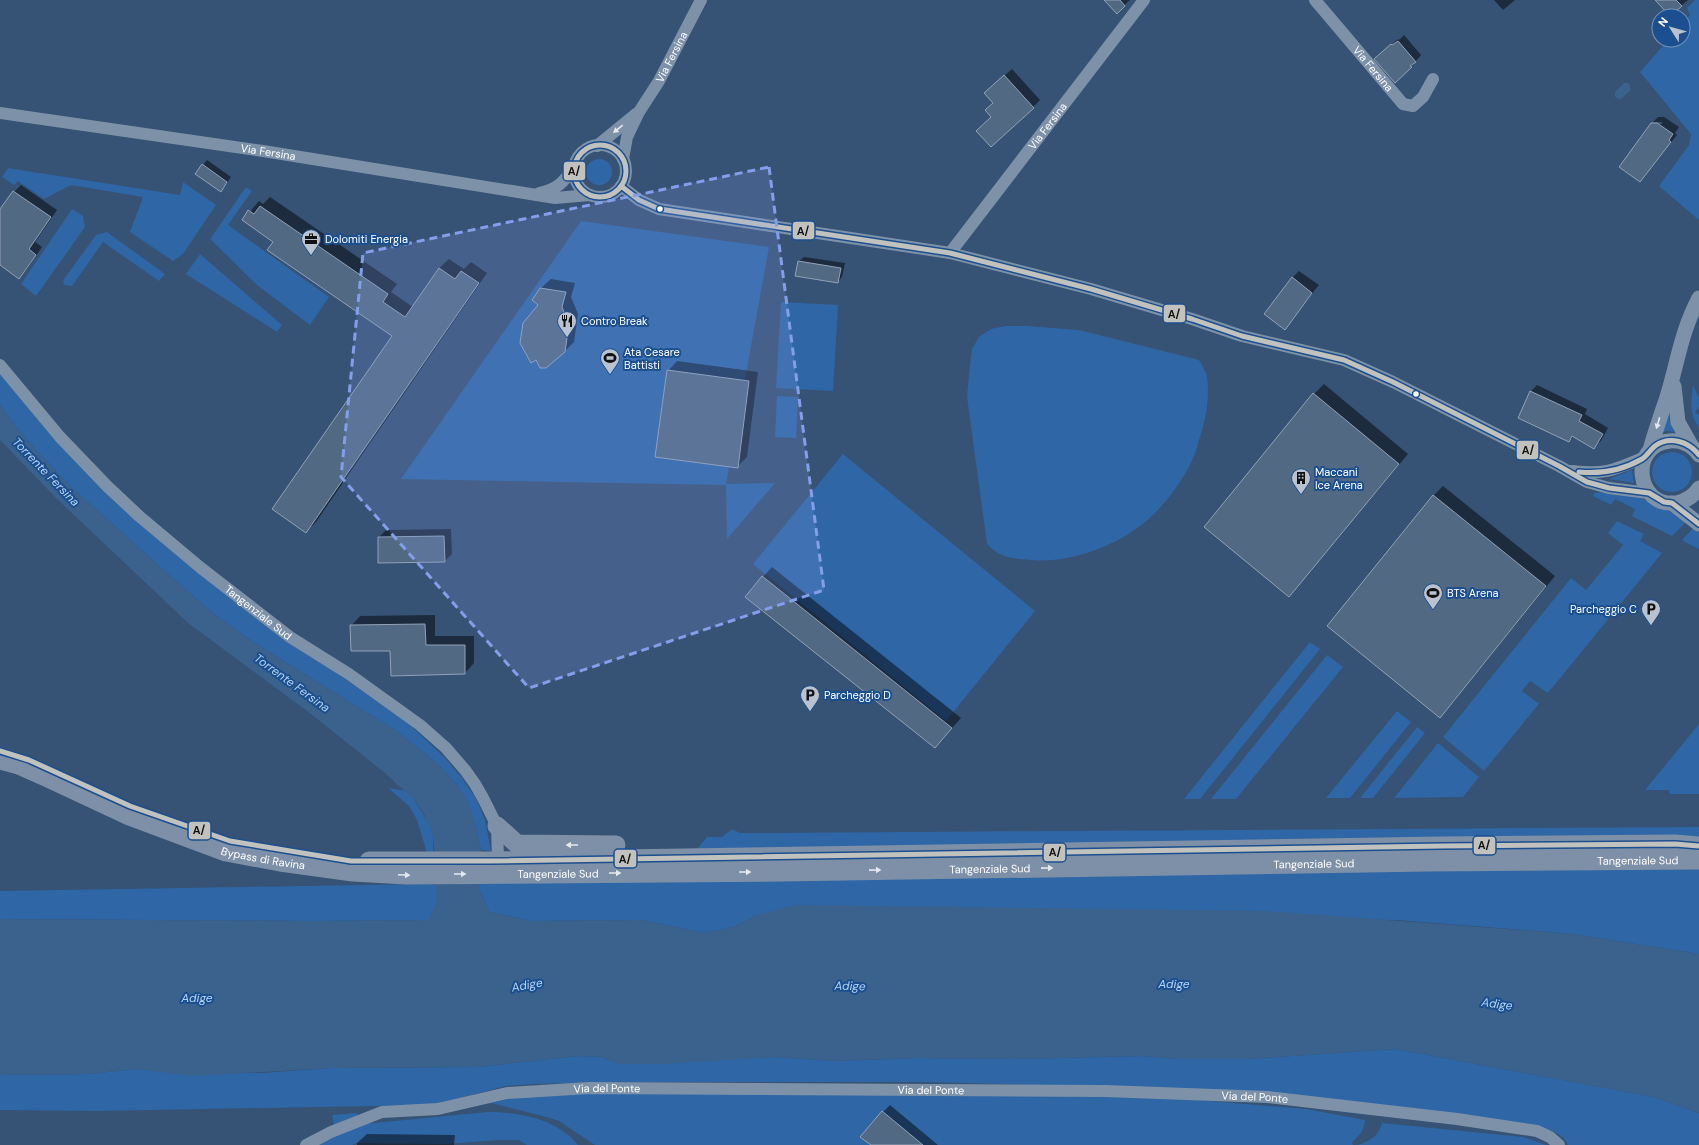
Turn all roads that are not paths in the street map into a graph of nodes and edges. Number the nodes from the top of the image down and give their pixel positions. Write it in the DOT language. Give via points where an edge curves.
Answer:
graph roads {
  1 [pos="701,0"];
  2 [pos="1144,0"];
  3 [pos="1315,0"];
  4 [pos="1433,79"];
  5 [pos="639,112"];
  6 [pos="0,113"];
  7 [pos="597,146"];
  8 [pos="623,159"];
  9 [pos="574,167"];
  10 [pos="621,186"];
  11 [pos="536,194"];
  12 [pos="590,195"];
  13 [pos="950,253"];
  14 [pos="1699,298"];
  15 [pos="0,365"];
  16 [pos="1673,373"];
  17 [pos="1695,451"];
  18 [pos="1647,454"];
  19 [pos="1567,470"];
  20 [pos="1699,488"];
  21 [pos="1649,492"];
  22 [pos="1672,503"];
  23 [pos="1699,524"];
  24 [pos="0,751"];
  25 [pos="0,760"];
  26 [pos="497,826"];
  27 [pos="1699,846"];
  28 [pos="692,857"];
  29 [pos="1699,860"];
  30 [pos="494,865"];
  31 [pos="352,866"];
  32 [pos="306,1145"];
  33 [pos="1559,1145"];
  1 -- 5 [label="street, Via Fersina" via="659,81"];
  2 -- 13 [label="street, Via Fersina"];
  3 -- 4 [label="street, Via Fersina" via="1403,104 1412,106 1423,97"];
  5 -- 7 [label="street, Via Fersina, one-way"];
  5 -- 8 [label="street, Via Fersina" via="628,137"];
  6 -- 11 [label="street, Via Fersina"];
  7 -- 8 [label="street" via="612,148"];
  7 -- 9 [label="street, Via Fersina" via="582,153"];
  8 -- 10 [label="street, Via Fersina" via="626,173"];
  9 -- 11 [label="street, Via Fersina" via="565,181 554,190"];
  9 -- 12 [label="street" via="577,184 582,191"];
  10 -- 12 [label="street, Via Fersina" via="607,196"];
  10 -- 13 [label="street" via="639,200 659,209"];
  11 -- 12 [label="street, Via Fersina" via="555,198"];
  13 -- 19 [label="street" via="1091,289 1242,336 1344,360"];
  14 -- 16 [label="street" via="1682,338"];
  15 -- 26 [label="street, Tangenziale Sud" via="60,437 145,521 290,637 349,674 434,736 465,770 484,798"];
  16 -- 17 [label="street" via="1678,422"];
  16 -- 18 [label="street, one-way"];
  17 -- 18 [label="street" via="1684,442 1675,440 1657,445"];
  18 -- 19 [label="street" via="1614,470 1593,473"];
  18 -- 21 [label="street" via="1641,476"];
  19 -- 21 [label="street" via="1587,482 1609,488"];
  20 -- 22 [label="street" via="1689,498"];
  21 -- 22 [label="street" via="1660,500"];
  22 -- 23 [label="street"];
  24 -- 31 [label="highway, Bypass di Ravina" via="29,760 130,806 230,840"];
  25 -- 31 [label="highway, Bypass di Ravina" via="19,765 127,815 226,852 280,862"];
  28 -- 26 [label="highway, one-way" via="670,845 517,844"];
  26 -- 30 [label="street, Tangenziale Sud"];
  27 -- 28 [label="highway, Tangenziale Sud" via="1450,846"];
  28 -- 30 [label="highway, Tangenziale Sud"];
  30 -- 29 [label="highway, Tangenziale Sud, one-way" via="797,872"];
  30 -- 31 [label="highway, Tangenziale Sud" via="428,868 406,875"];
  32 -- 33 [label="street, Via del Ponte" via="382,1112 433,1110 507,1093 589,1088 1105,1091 1268,1097 1537,1131"];
}
